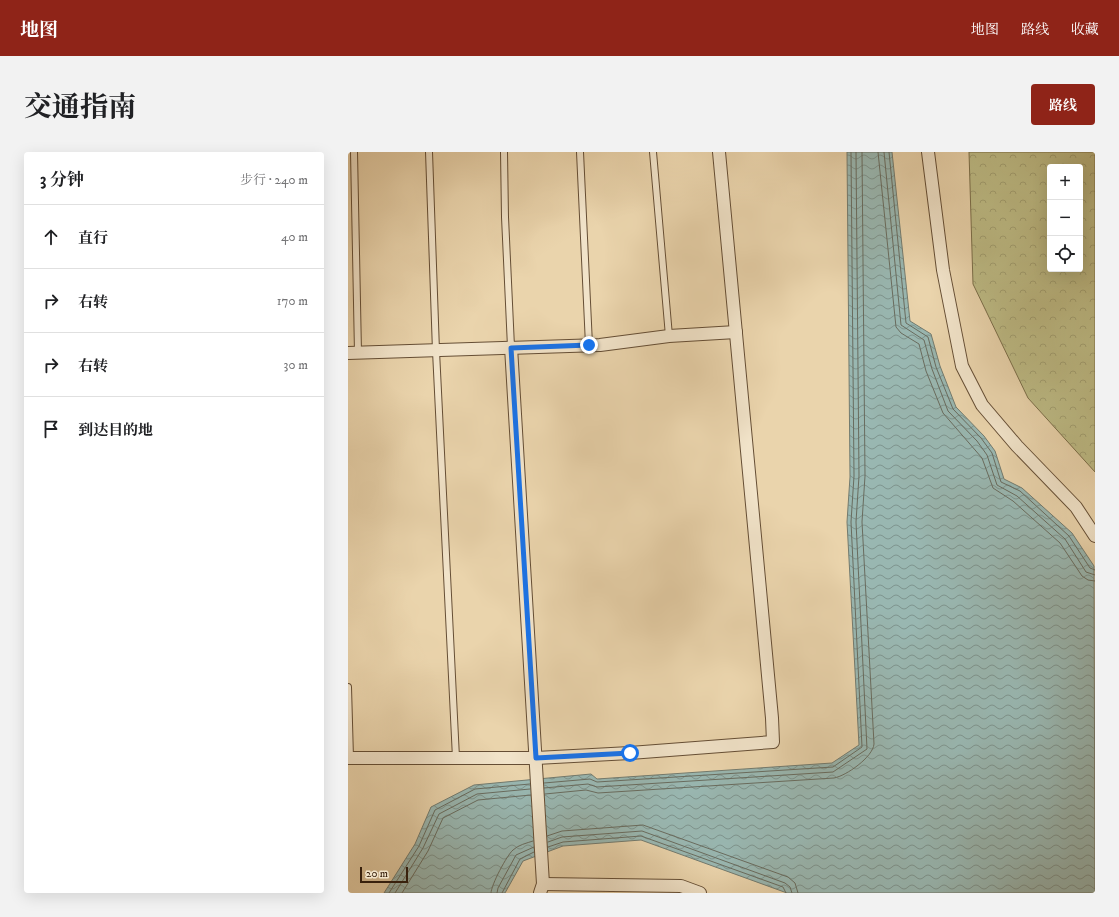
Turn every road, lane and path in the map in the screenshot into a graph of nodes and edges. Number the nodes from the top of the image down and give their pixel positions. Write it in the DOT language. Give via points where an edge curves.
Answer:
graph roads {
  1 [pos="354,152"];
  2 [pos="429,152"];
  3 [pos="504,152"];
  4 [pos="580,152"];
  5 [pos="653,152"];
  6 [pos="719,152"];
  7 [pos="928,152"];
  8 [pos="736,332"];
  9 [pos="669,336"];
  10 [pos="589,345"];
  11 [pos="511,348"];
  12 [pos="436,351"];
  13 [pos="353,353"];
  14 [pos="1095,536"];
  15 [pos="348,687"];
  16 [pos="349,758"];
  17 [pos="456,758"];
  18 [pos="536,758"];
  19 [pos="617,885"];
  20 [pos="541,888"];
  21 [pos="608,893"];
  22 [pos="700,893"];
  1 -- 13 [label="lane"];
  2 -- 12 [label="lane"];
  3 -- 11 [label="lane" via="504,218"];
  4 -- 10 [label="lane"];
  5 -- 9 [label="lane"];
  6 -- 8 [label="street"];
  7 -- 14 [label="street" via="943,270 962,366 982,405 1017,446 1076,507"];
  8 -- 9 [label="street"];
  8 -- 18 [label="street" via="773,742"];
  9 -- 10 [label="street"];
  10 -- 11 [label="street"];
  11 -- 12 [label="street"];
  11 -- 18 [label="street"];
  12 -- 13 [label="street"];
  12 -- 17 [label="lane"];
  15 -- 16 [label="lane"];
  16 -- 17 [label="street"];
  17 -- 18 [label="street"];
  18 -- 20 [label="street"];
  19 -- 20 [label="street"];
  19 -- 21 [label="street"];
  19 -- 22 [label="street" via="681,886"];
}
